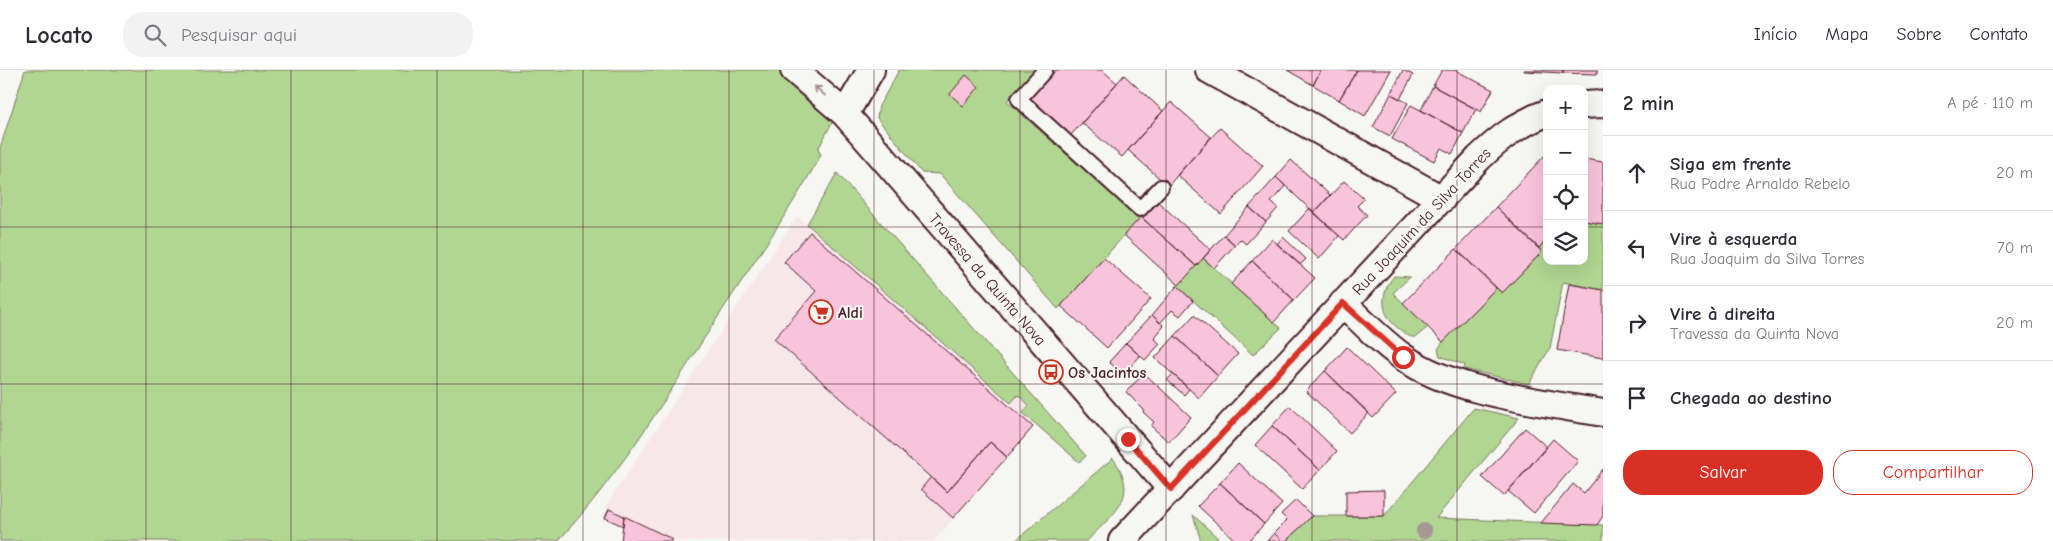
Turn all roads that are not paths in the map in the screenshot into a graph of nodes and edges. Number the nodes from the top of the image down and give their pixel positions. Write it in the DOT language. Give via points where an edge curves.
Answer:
graph roads {
  1 [pos="794,70"];
  2 [pos="871,70"];
  3 [pos="1046,70"];
  4 [pos="1209,70"];
  5 [pos="1603,104"];
  6 [pos="1588,105"];
  7 [pos="845,114"];
  8 [pos="1543,114"];
  9 [pos="1161,187"];
  10 [pos="1442,199"];
  11 [pos="1343,303"];
  12 [pos="1603,413"];
  13 [pos="1171,489"];
  14 [pos="1122,541"];
  7 -- 1 [label="street, Travessa da Quinta Nova, one-way"];
  2 -- 7 [label="street"];
  3 -- 9 [label="lane" via="1019,99 1140,209"];
  4 -- 10 [label="street"];
  5 -- 6 [label="street"];
  7 -- 13 [label="street, Travessa da Quinta Nova"];
  8 -- 10 [label="street, Rua Joaquim da Silva Torres" via="1525,121 1501,138"];
  10 -- 11 [label="street, Rua Joaquim da Silva Torres"];
  11 -- 12 [label="street" via="1383,341 1425,370 1460,383"];
  11 -- 13 [label="street, Rua Joaquim da Silva Torres"];
  13 -- 14 [label="street, Rua Joaquim da Silva Torres"];
}
